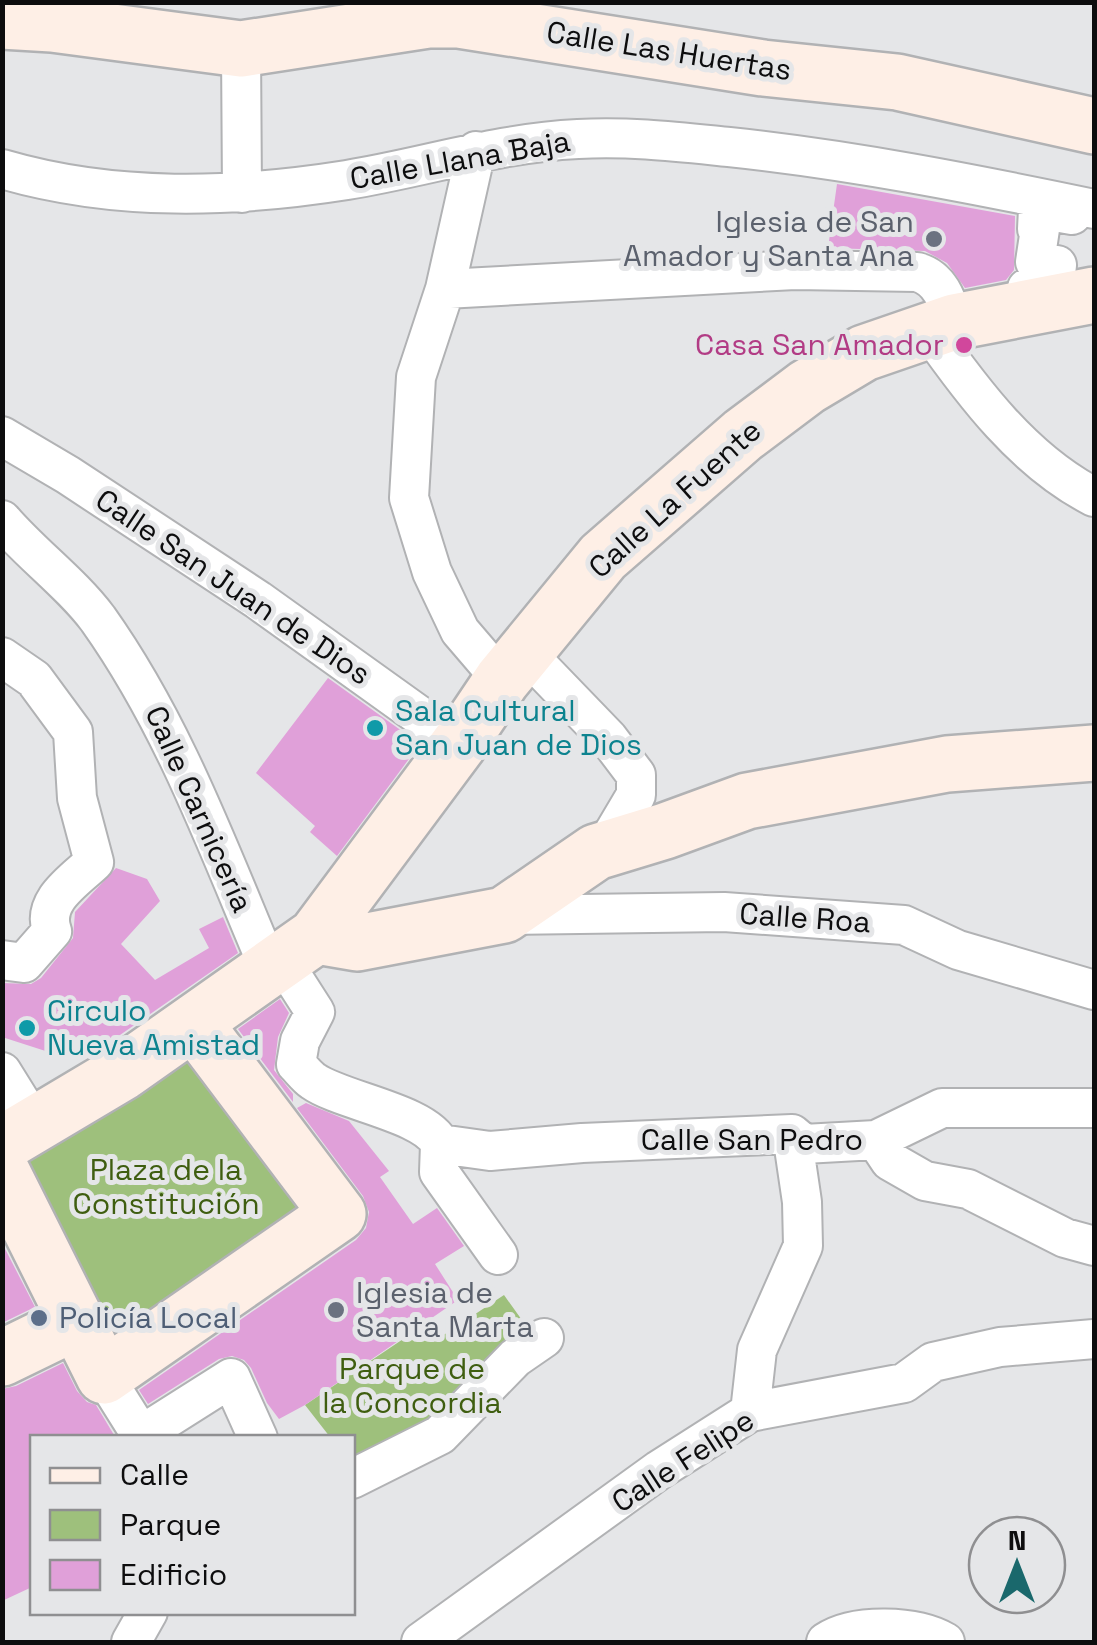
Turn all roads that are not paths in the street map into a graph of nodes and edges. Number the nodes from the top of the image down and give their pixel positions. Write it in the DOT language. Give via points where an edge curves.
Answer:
graph roads {
  1 [pos="36,16"];
  2 [pos="241,49"];
  3 [pos="1094,126"];
  4 [pos="476,150"];
  5 [pos="2,170"];
  6 [pos="242,193"];
  7 [pos="1094,209"];
  8 [pos="1094,219"];
  9 [pos="444,289"];
  10 [pos="1094,291"];
  11 [pos="941,326"];
  12 [pos="2,436"];
  13 [pos="1094,498"];
  14 [pos="2,520"];
  15 [pos="2,657"];
  16 [pos="514,666"];
  17 [pos="460,744"];
  18 [pos="1094,752"];
  19 [pos="604,849"];
  20 [pos="504,915"];
  21 [pos="289,955"];
  22 [pos="2,960"];
  23 [pos="1094,990"];
  24 [pos="194,1024"];
  25 [pos="2,1072"];
  26 [pos="312,1081"];
  27 [pos="1094,1108"];
  28 [pos="266,1117"];
  29 [pos="792,1134"];
  30 [pos="19,1135"];
  31 [pos="876,1140"];
  32 [pos="440,1144"];
  33 [pos="2,1172"];
  34 [pos="1094,1246"];
  35 [pos="498,1256"];
  36 [pos="78,1322"];
  37 [pos="544,1338"];
  38 [pos="1094,1339"];
  39 [pos="2,1358"];
  40 [pos="104,1376"];
  41 [pos="750,1412"];
  42 [pos="140,1435"];
  43 [pos="140,1435"];
  44 [pos="257,1435"];
  45 [pos="355,1478"];
  46 [pos="146,1615"];
  47 [pos="131,1642"];
  48 [pos="421,1642"];
  49 [pos="826,1642"];
  50 [pos="945,1642"];
  1 -- 2 [label="street, Calle Las Huertas"];
  2 -- 3 [label="street, Calle Las Huertas" via="459,20 897,82"];
  2 -- 6 [label="street"];
  4 -- 6 [label="street, Calle Llana Baja" via="350,179"];
  4 -- 7 [label="street, Calle Llana Baja" via="644,138 820,156"];
  4 -- 9 [label="street"];
  5 -- 6 [label="street, Calle Llana Baja" via="143,194"];
  8 -- 10 [label="street" via="1038,209 1035,262 1057,265 1054,290 1027,288 1024,302"];
  9 -- 11 [label="street" via="796,270 916,272 935,280 948,302"];
  9 -- 16 [label="street" via="416,377 409,498 432,572 460,631"];
  10 -- 11 [label="street, Calle La Fuente"];
  11 -- 13 [label="street" via="968,386 1008,430"];
  11 -- 16 [label="street, Calle La Fuente" via="864,353 742,435 603,557"];
  12 -- 17 [label="street, Calle San Juan de Dios" via="258,600"];
  14 -- 21 [label="street, Calle Carnicería" via="94,614 141,683"];
  15 -- 22 [label="street" via="34,679 73,732 76,798 94,862 52,902 52,931 24,963"];
  16 -- 17 [label="street, Calle La Fuente"];
  16 -- 19 [label="street" via="608,738 636,775 636,795"];
  17 -- 21 [label="street, Calle La Fuente"];
  18 -- 19 [label="street" via="947,764 747,801"];
  19 -- 20 [label="street"];
  20 -- 21 [label="street"];
  20 -- 23 [label="street, Calle Roa" via="724,912 904,925 958,950"];
  21 -- 24 [label="street, Calle La Fuente"];
  21 -- 26 [label="street" via="315,1012 296,1064"];
  24 -- 28 [label="street"];
  24 -- 30 [label="street"];
  25 -- 30 [label="street"];
  26 -- 28 [label="street"];
  26 -- 32 [label="street, Calle San Pedro" via="409,1120"];
  27 -- 31 [label="street" via="942,1108"];
  28 -- 40 [label="street" via="338,1214"];
  29 -- 31 [label="street, Calle San Pedro" via="804,1144"];
  29 -- 32 [label="street, Calle San Pedro" via="490,1152"];
  29 -- 41 [label="street" via="803,1246 757,1350"];
  31 -- 34 [label="street, Calle San Pedro" via="890,1161 925,1180 968,1189"];
  32 -- 35 [label="street" via="438,1172"];
  33 -- 36 [label="street"];
  36 -- 39 [label="street"];
  36 -- 40 [label="street"];
  37 -- 45 [label="street" via="515,1358 440,1435"];
  38 -- 41 [label="street, Calle Felipe" via="1000,1346 933,1362 904,1383"];
  40 -- 43 [label="street"];
  41 -- 48 [label="street, Calle Felipe" via="658,1470"];
  42 -- 44 [label="street" via="231,1378"];
  46 -- 47 [label="street"];
  49 -- 50 [label="street" via="840,1633 904,1629"];
}
